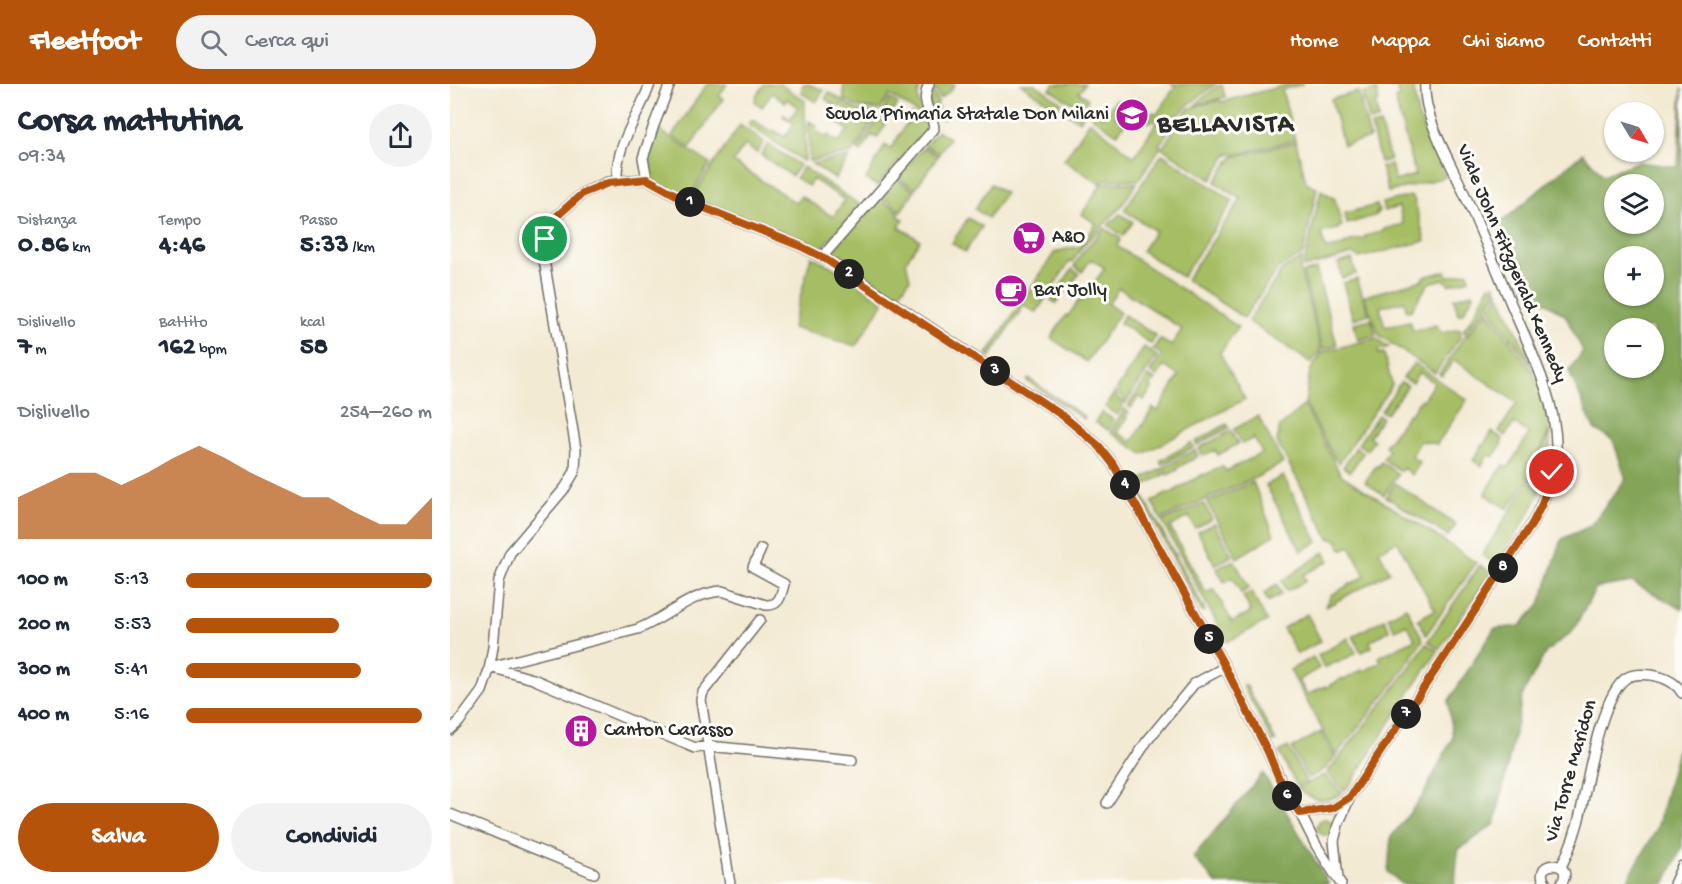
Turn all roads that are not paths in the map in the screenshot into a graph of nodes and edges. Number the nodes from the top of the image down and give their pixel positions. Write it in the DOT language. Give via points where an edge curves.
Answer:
graph roads {
  1 [pos="650,84"];
  2 [pos="670,84"];
  3 [pos="928,84"];
  4 [pos="1425,84"];
  5 [pos="647,179"];
  6 [pos="617,182"];
  7 [pos="822,257"];
  8 [pos="761,549"];
  9 [pos="760,620"];
  10 [pos="490,667"];
  11 [pos="1225,667"];
  12 [pos="1682,693"];
  13 [pos="450,730"];
  14 [pos="708,746"];
  15 [pos="852,760"];
  16 [pos="1350,797"];
  17 [pos="1107,803"];
  18 [pos="1300,813"];
  19 [pos="450,814"];
  20 [pos="1682,866"];
  21 [pos="1561,867"];
  22 [pos="594,873"];
  23 [pos="1340,882"];
  24 [pos="730,884"];
  25 [pos="1546,884"];
  26 [pos="1561,884"];
  27 [pos="1674,884"];
  1 -- 6 [label="street" via="620,150"];
  2 -- 5 [label="street" via="643,158"];
  3 -- 7 [label="street" via="924,101 934,129"];
  4 -- 16 [label="street, Viale John Fitzgerald Kennedy" via="1424,95 1434,128 1485,238 1545,384 1556,452 1542,504 1532,524"];
  5 -- 6 [label="street"];
  5 -- 7 [label="street" via="687,201"];
  6 -- 10 [label="street" via="583,193 557,216 545,239 544,261 576,449 575,471 510,554 499,581"];
  7 -- 11 [label="street" via="1063,416 1099,446"];
  8 -- 10 [label="street" via="753,567 784,584 780,598 772,605 716,591 701,595 638,630"];
  9 -- 14 [label="street" via="703,692"];
  10 -- 13 [label="street" via="482,691"];
  10 -- 14 [label="street" via="533,679 695,748"];
  11 -- 17 [label="street" via="1194,684 1147,741"];
  11 -- 18 [label="street" via="1285,793"];
  12 -- 21 [label="street, Via Torre Maridon" via="1664,677 1645,674 1629,676 1617,688 1607,707 1590,762 1582,808"];
  14 -- 15 [label="street"];
  14 -- 24 [label="street"];
  16 -- 18 [label="street" via="1333,808"];
  16 -- 23 [label="street, Viale John Fitzgerald Kennedy" via="1334,841"];
  18 -- 23 [label="street"];
  19 -- 22 [label="street"];
  20 -- 27 [label="street"];
  21 -- 25 [label="street, Via Torre Maridon" via="1545,868 1542,877"];
  21 -- 26 [label="street, Via Torre Maridon"];
}
